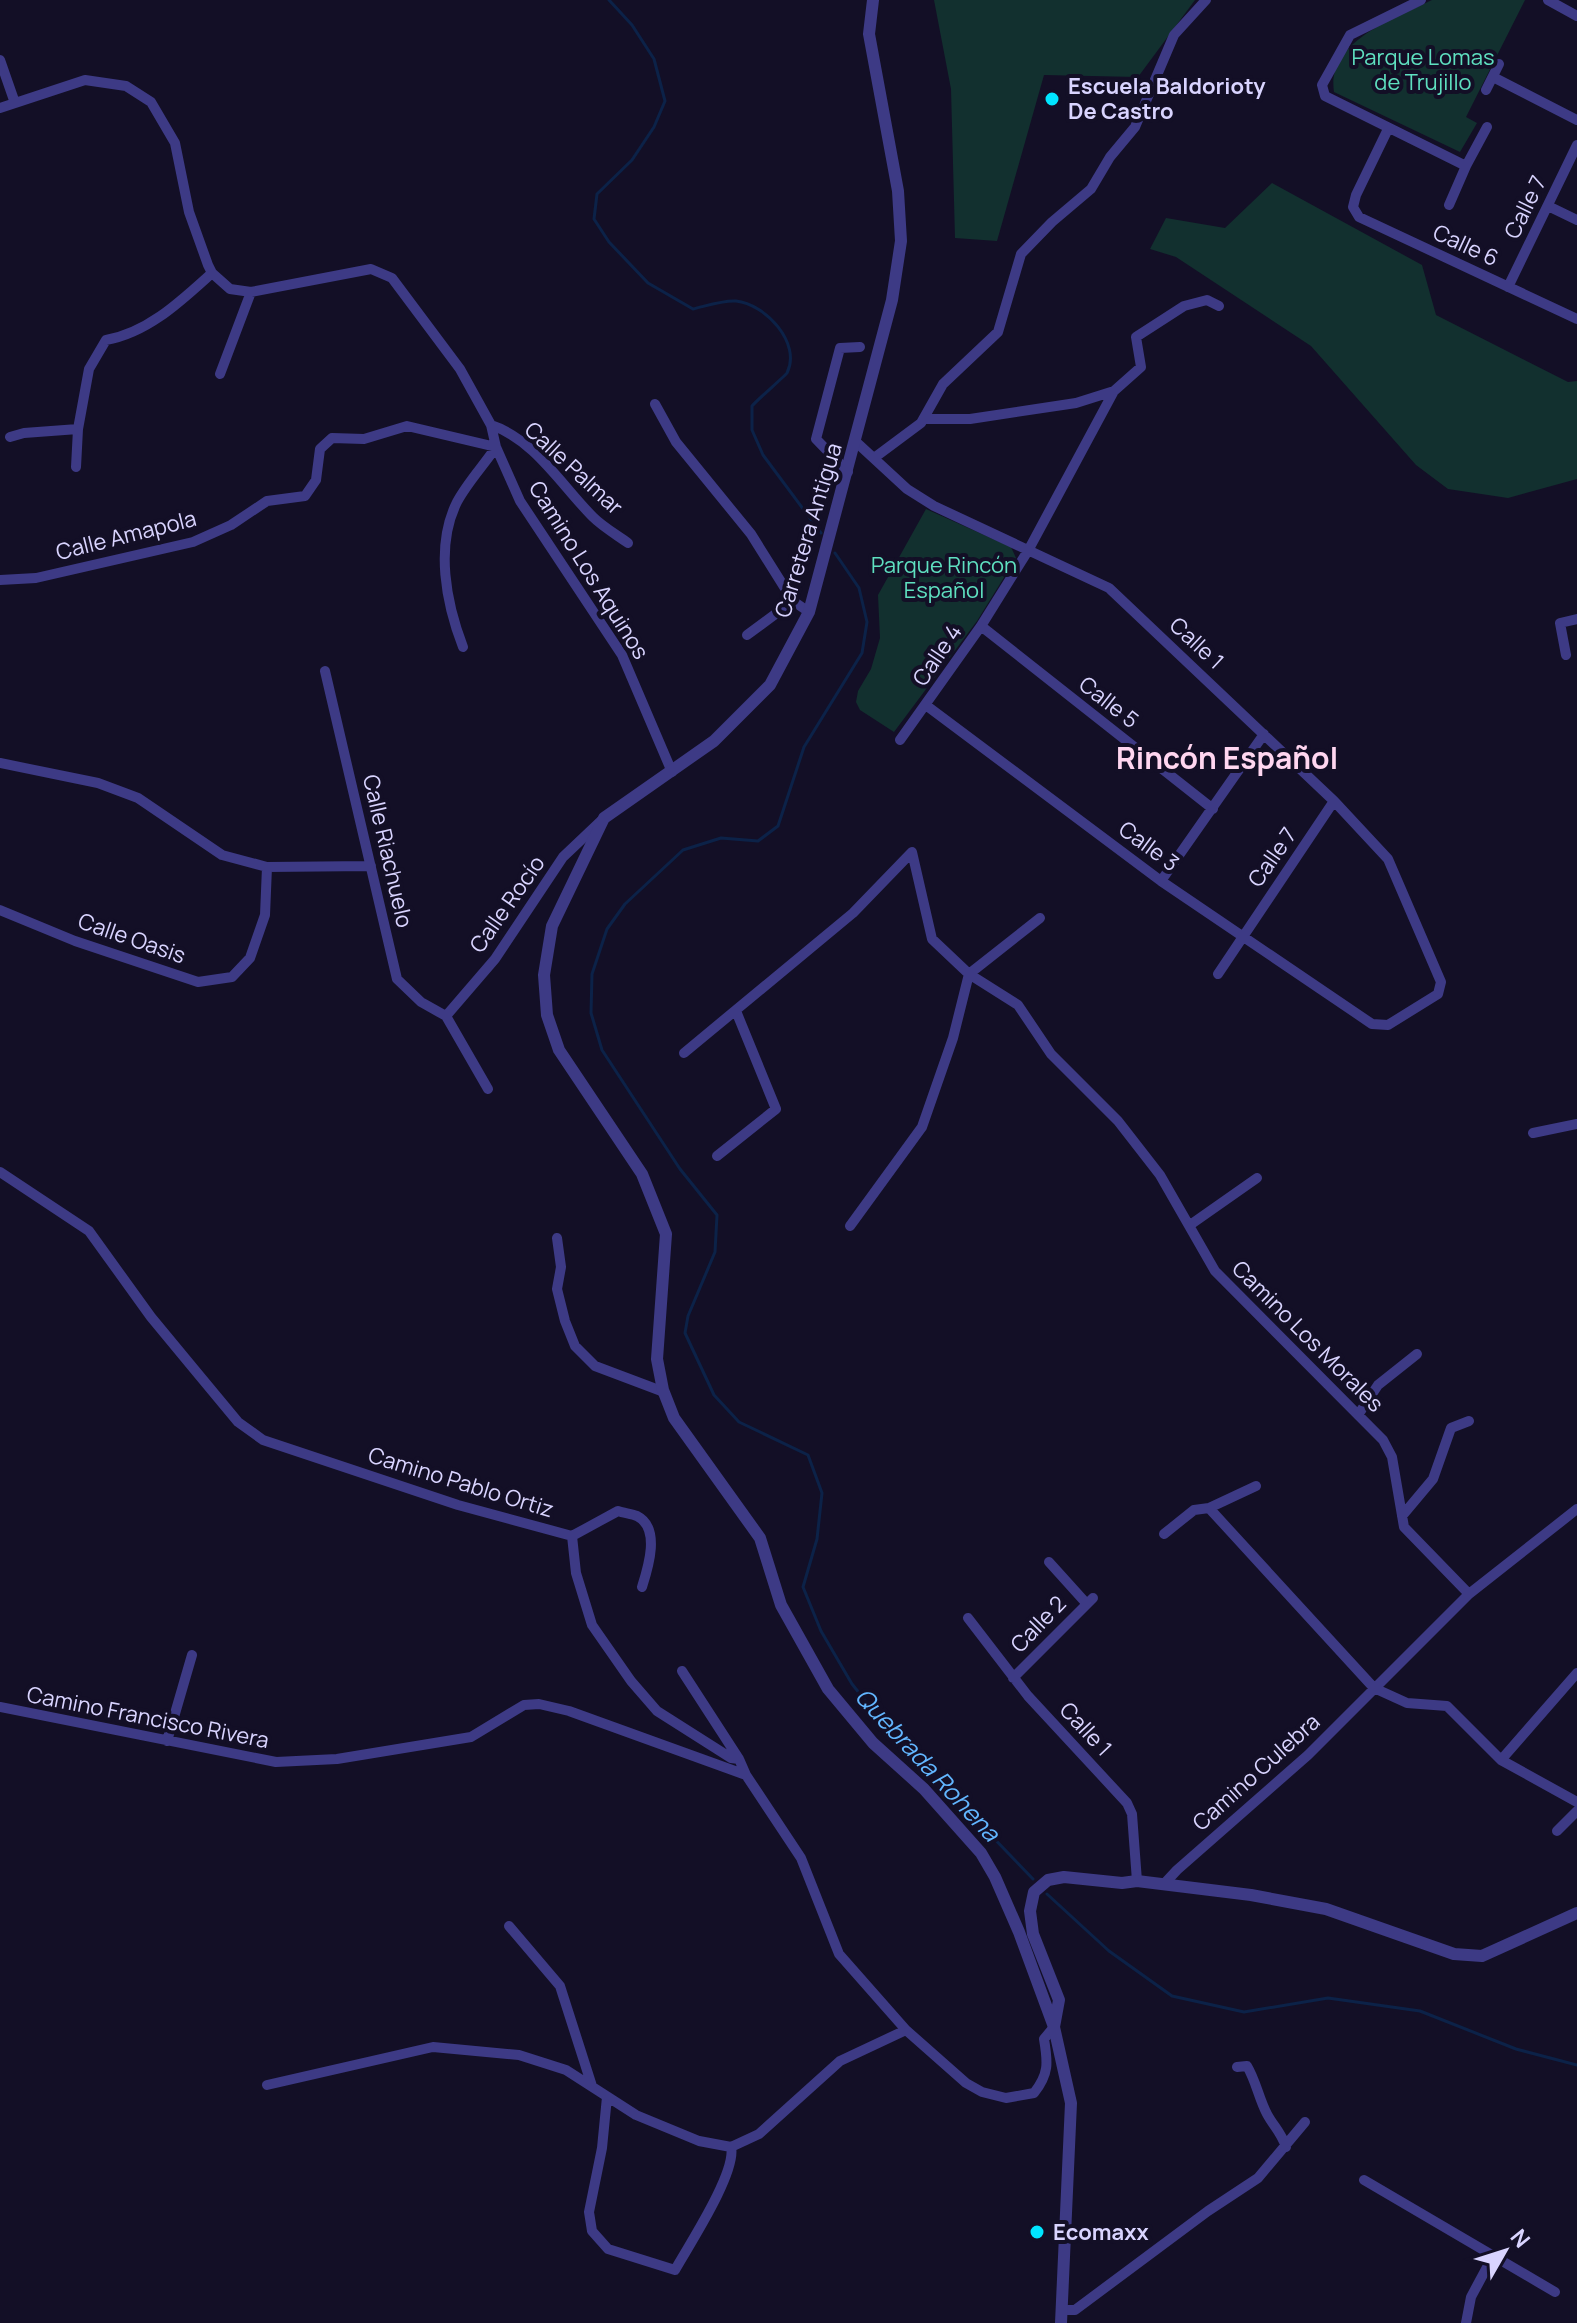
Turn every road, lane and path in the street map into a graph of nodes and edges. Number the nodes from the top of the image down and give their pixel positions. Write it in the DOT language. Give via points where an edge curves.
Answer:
graph roads {
  1 [pos="873,0"];
  2 [pos="1206,0"];
  3 [pos="1421,0"];
  4 [pos="1548,0"];
  5 [pos="1577,16"];
  6 [pos="0,60"];
  7 [pos="1499,64"];
  8 [pos="1493,77"];
  9 [pos="1486,90"];
  10 [pos="15,103"];
  11 [pos="0,108"];
  12 [pos="1577,120"];
  13 [pos="1487,127"];
  14 [pos="1388,129"];
  15 [pos="1577,145"];
  16 [pos="1466,166"];
  17 [pos="1449,205"];
  18 [pos="1548,206"];
  19 [pos="1577,220"];
  20 [pos="212,273"];
  21 [pos="1508,287"];
  22 [pos="251,292"];
  23 [pos="1219,306"];
  24 [pos="1577,319"];
  25 [pos="860,347"];
  26 [pos="220,374"];
  27 [pos="1114,391"];
  28 [pos="655,404"];
  29 [pos="925,419"];
  30 [pos="491,425"];
  31 [pos="78,429"];
  32 [pos="10,437"];
  33 [pos="855,441"];
  34 [pos="496,447"];
  35 [pos="874,458"];
  36 [pos="76,467"];
  37 [pos="848,472"];
  38 [pos="628,543"];
  39 [pos="1029,549"];
  40 [pos="0,580"];
  41 [pos="793,601"];
  42 [pos="809,612"];
  43 [pos="1577,619"];
  44 [pos="981,626"];
  45 [pos="747,635"];
  46 [pos="463,647"];
  47 [pos="1566,655"];
  48 [pos="325,671"];
  49 [pos="927,706"];
  50 [pos="1264,734"];
  51 [pos="900,740"];
  52 [pos="0,763"];
  53 [pos="672,772"];
  54 [pos="1334,801"];
  55 [pos="1213,809"];
  56 [pos="604,818"];
  57 [pos="371,866"];
  58 [pos="267,867"];
  59 [pos="1161,881"];
  60 [pos="0,910"];
  61 [pos="1040,918"];
  62 [pos="1243,935"];
  63 [pos="969,974"];
  64 [pos="1218,974"];
  65 [pos="736,1011"];
  66 [pos="1353,1011"];
  67 [pos="446,1016"];
  68 [pos="684,1053"];
  69 [pos="488,1089"];
  70 [pos="1577,1124"];
  71 [pos="1533,1133"];
  72 [pos="717,1156"];
  73 [pos="0,1172"];
  74 [pos="1257,1178"];
  75 [pos="1190,1225"];
  76 [pos="850,1226"];
  77 [pos="557,1238"];
  78 [pos="1417,1354"];
  79 [pos="664,1392"];
  80 [pos="1358,1415"];
  81 [pos="1469,1421"];
  82 [pos="1256,1486"];
  83 [pos="1209,1508"];
  84 [pos="1577,1509"];
  85 [pos="1402,1516"];
  86 [pos="1164,1534"];
  87 [pos="572,1536"];
  88 [pos="1049,1562"];
  89 [pos="642,1587"];
  90 [pos="1469,1594"];
  91 [pos="968,1618"];
  92 [pos="192,1655"];
  93 [pos="682,1671"];
  94 [pos="1577,1673"];
  95 [pos="1013,1678"];
  96 [pos="1374,1688"];
  97 [pos="0,1707"];
  98 [pos="167,1741"];
  99 [pos="739,1759"];
  100 [pos="1501,1760"];
  101 [pos="746,1775"];
  102 [pos="1577,1802"];
  103 [pos="1577,1811"];
  104 [pos="1557,1831"];
  105 [pos="1137,1881"];
  106 [pos="1164,1884"];
  107 [pos="1577,1913"];
  108 [pos="509,1926"];
  109 [pos="1054,2027"];
  110 [pos="906,2030"];
  111 [pos="1237,2067"];
  112 [pos="267,2085"];
  113 [pos="592,2086"];
  114 [pos="607,2097"];
  115 [pos="1305,2122"];
  116 [pos="731,2147"];
  117 [pos="1286,2147"];
  118 [pos="1364,2180"];
  119 [pos="1493,2256"];
  120 [pos="1555,2292"];
  121 [pos="1062,2317"];
  122 [pos="1466,2323"];
  1 -- 33 [label="street, Carretera Antigua" via="869,34 898,191 901,241 892,300"];
  2 -- 29 [label="street" via="1174,35 1135,127 1091,189 1021,254 998,332 943,384"];
  3 -- 14 [label="street" via="1350,35 1322,85 1325,96"];
  4 -- 5 [label="street"];
  6 -- 10 [label="street"];
  7 -- 8 [label="street"];
  8 -- 9 [label="street"];
  8 -- 12 [label="street"];
  10 -- 11 [label="street"];
  10 -- 20 [label="street" via="85,80 126,86 151,102 175,143 189,212"];
  13 -- 16 [label="street"];
  14 -- 16 [label="street"];
  14 -- 21 [label="street, Calle 6" via="1356,195 1353,207 1359,217"];
  15 -- 18 [label="street, Calle 7"];
  16 -- 17 [label="street"];
  18 -- 19 [label="street"];
  18 -- 21 [label="street, Calle 7"];
  20 -- 22 [label="street" via="230,289"];
  20 -- 31 [label="street" via="169,312 106,340 89,369"];
  21 -- 24 [label="street, Calle 6"];
  22 -- 26 [label="street"];
  22 -- 30 [label="street, Camino Los Aquinos" via="371,269 392,278 460,369"];
  23 -- 27 [label="street" via="1207,300 1184,306 1136,337 1141,367"];
  25 -- 37 [label="street" via="840,348 816,439"];
  27 -- 29 [label="street" via="1076,403"];
  27 -- 39 [label="street, Calle 4"];
  28 -- 41 [label="street" via="676,442 751,534"];
  29 -- 35 [label="street"];
  30 -- 34 [label="street, Camino Los Aquinos"];
  30 -- 38 [label="street, Calle Palmar" via="504,429 558,475 594,519"];
  31 -- 32 [label="street"];
  31 -- 36 [label="street"];
  33 -- 35 [label="street, Calle 1"];
  33 -- 37 [label="street, Carretera Antigua"];
  34 -- 40 [label="street, Calle Amapola" via="407,426 364,439 332,438 320,449 316,480 305,496 267,501 193,542 36,578"];
  34 -- 46 [label="street" via="458,500 446,530 451,617"];
  34 -- 53 [label="street, Camino Los Aquinos" via="520,501 622,655"];
  35 -- 39 [label="street, Calle 1" via="934,506"];
  37 -- 42 [label="street, Carretera Antigua"];
  39 -- 44 [label="street, Calle 4"];
  39 -- 50 [label="street, Calle 1" via="1109,588"];
  41 -- 42 [label="street"];
  41 -- 45 [label="street"];
  42 -- 53 [label="street, Carretera Antigua" via="770,685 714,741"];
  43 -- 47 [label="street" via="1560,623"];
  44 -- 49 [label="street, Calle 4"];
  44 -- 55 [label="street, Calle 5"];
  48 -- 57 [label="street, Calle Riachuelo"];
  49 -- 51 [label="street, Calle 4"];
  49 -- 59 [label="street, Calle 3"];
  50 -- 54 [label="street, Calle 1"];
  50 -- 55 [label="street"];
  52 -- 58 [label="street" via="98,783 138,798 222,855"];
  53 -- 56 [label="street, Carretera Antigua"];
  54 -- 62 [label="street, Calle 7"];
  54 -- 66 [label="street, Calle 1" via="1388,859 1441,982 1438,994 1388,1025 1372,1024"];
  55 -- 59 [label="street"];
  56 -- 67 [label="street, Calle Rocío" via="563,857 495,959"];
  56 -- 79 [label="street" via="552,926 544,975 547,1015 559,1050 642,1174 666,1234 657,1359"];
  57 -- 58 [label="street"];
  57 -- 67 [label="street, Calle Riachuelo" via="397,979"];
  58 -- 60 [label="street, Calle Oasis" via="265,915 250,958 232,977 198,982"];
  59 -- 62 [label="street, Calle 3"];
  61 -- 63 [label="street"];
  62 -- 64 [label="street, Calle 7"];
  62 -- 66 [label="street, Calle 3"];
  63 -- 65 [label="street, Camino Los Morales" via="932,939 912,852 853,913"];
  63 -- 75 [label="street, Camino Los Morales" via="1018,1005 1051,1054 1118,1121"];
  63 -- 76 [label="street" via="922,1127"];
  65 -- 68 [label="street"];
  65 -- 72 [label="street" via="776,1109"];
  67 -- 69 [label="street"];
  70 -- 71 [label="street"];
  73 -- 87 [label="street, Camino Pablo Ortiz" via="89,1231 151,1317 238,1422 263,1440 458,1505"];
  74 -- 75 [label="street"];
  75 -- 80 [label="street, Camino Los Morales" via="1215,1271"];
  77 -- 79 [label="street" via="557,1289 575,1346 595,1366"];
  78 -- 80 [label="street" via="1378,1385"];
  79 -- 109 [label="street" via="674,1418 760,1538 781,1605 828,1689 981,1853 1019,1932"];
  80 -- 85 [label="street, Camino Los Morales" via="1392,1457"];
  81 -- 85 [label="street" via="1451,1428 1433,1479"];
  82 -- 83 [label="street"];
  83 -- 86 [label="street" via="1194,1510"];
  83 -- 96 [label="street"];
  84 -- 90 [label="street, Camino Culebra"];
  85 -- 90 [label="street, Camino Los Morales" via="1404,1527"];
  87 -- 89 [label="street" via="618,1511 639,1517 653,1554"];
  87 -- 99 [label="street, Camino Pablo Ortiz" via="576,1573 592,1625 631,1681 678,1727"];
  88 -- 95 [label="street, Calle 2" via="1090,1601"];
  90 -- 96 [label="street, Camino Culebra"];
  91 -- 95 [label="street, Calle 1"];
  92 -- 98 [label="street"];
  93 -- 99 [label="street"];
  94 -- 100 [label="street"];
  95 -- 105 [label="street, Calle 1" via="1127,1803"];
  96 -- 100 [label="street" via="1407,1703 1447,1706"];
  96 -- 106 [label="street, Camino Culebra"];
  97 -- 98 [label="street, Camino Francisco Rivera"];
  98 -- 101 [label="street, Camino Francisco Rivera" via="276,1762 337,1759 471,1737 524,1705 539,1704"];
  99 -- 101 [label="street"];
  100 -- 102 [label="street"];
  101 -- 110 [label="street" via="801,1858 839,1954"];
  103 -- 104 [label="street"];
  105 -- 106 [label="street"];
  105 -- 109 [label="street" via="1064,1877 1048,1880 1034,1892 1033,1934 1059,2000"];
  106 -- 107 [label="street" via="1326,1909 1454,1954 1482,1956"];
  108 -- 113 [label="street" via="560,1986"];
  109 -- 110 [label="street" via="1044,2039 1046,2078 1034,2093 1006,2098 966,2083"];
  109 -- 121 [label="street" via="1071,2103"];
  110 -- 116 [label="street" via="840,2061 759,2134"];
  111 -- 117 [label="street" via="1247,2066"];
  112 -- 113 [label="street" via="433,2047 519,2055 566,2070"];
  113 -- 114 [label="street"];
  114 -- 116 [label="street" via="699,2141"];
  114 -- 116 [label="street" via="589,2212 592,2231 608,2249 675,2270 726,2178"];
  115 -- 117 [label="street"];
  117 -- 121 [label="street" via="1258,2178"];
  118 -- 119 [label="street"];
  119 -- 120 [label="street"];
  119 -- 122 [label="street" via="1471,2297"];
}
